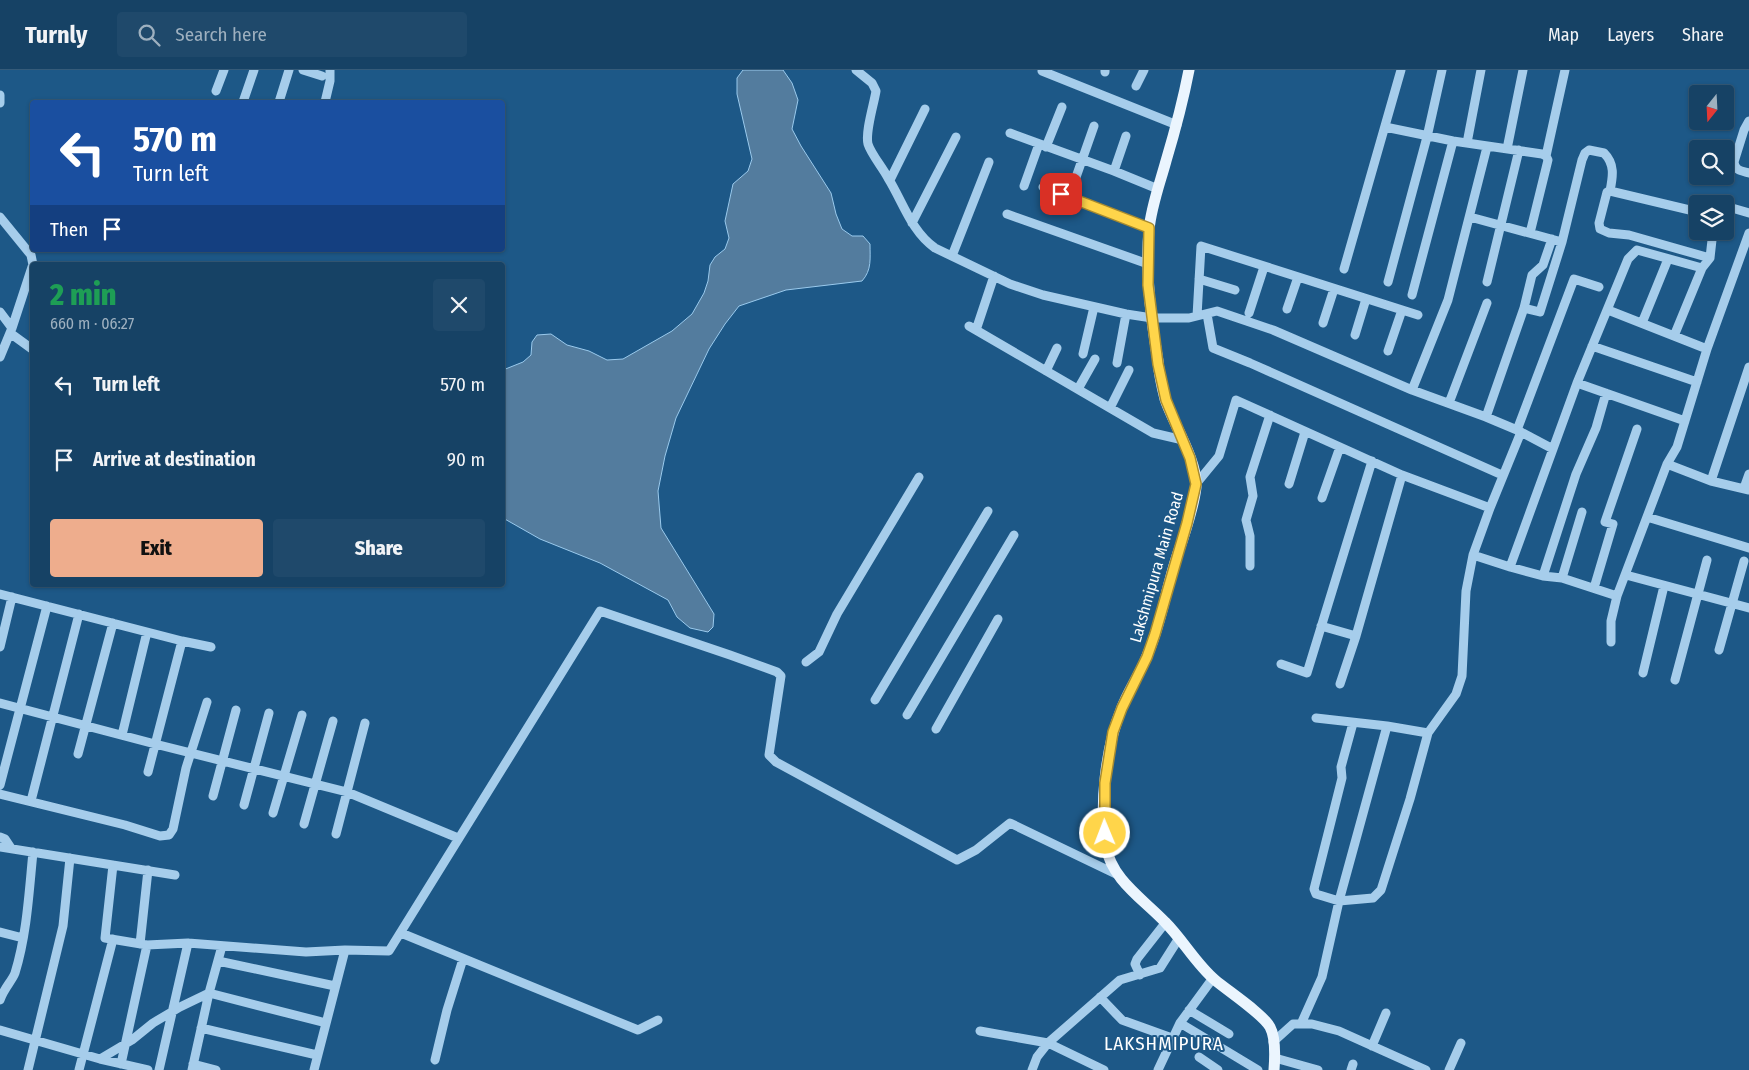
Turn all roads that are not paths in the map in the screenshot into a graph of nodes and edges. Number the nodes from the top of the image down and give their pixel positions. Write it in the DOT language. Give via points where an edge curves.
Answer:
graph roads {
  1 [pos="224,70"];
  2 [pos="254,70"];
  3 [pos="289,70"];
  4 [pos="303,70"];
  5 [pos="330,70"];
  6 [pos="856,70"];
  7 [pos="1144,70"];
  8 [pos="1189,70"];
  9 [pos="1401,70"];
  10 [pos="1442,70"];
  11 [pos="1481,70"];
  12 [pos="1523,70"];
  13 [pos="1565,70"];
  14 [pos="1042,71"];
  15 [pos="322,76"];
  16 [pos="1136,86"];
  17 [pos="216,91"];
  18 [pos="0,95"];
  19 [pos="244,100"];
  20 [pos="279,100"];
  21 [pos="325,100"];
  22 [pos="0,103"];
  23 [pos="1062,107"];
  24 [pos="925,109"];
  25 [pos="1749,121"];
  26 [pos="1177,125"];
  27 [pos="1094,126"];
  28 [pos="1385,127"];
  29 [pos="1010,134"];
  30 [pos="1126,136"];
  31 [pos="956,137"];
  32 [pos="1427,137"];
  33 [pos="1453,141"];
  34 [pos="1467,143"];
  35 [pos="1043,146"];
  36 [pos="1487,147"];
  37 [pos="1507,149"];
  38 [pos="1519,150"];
  39 [pos="1546,156"];
  40 [pos="1082,160"];
  41 [pos="988,162"];
  42 [pos="1114,171"];
  43 [pos="1749,173"];
  44 [pos="890,180"];
  45 [pos="1075,180"];
  46 [pos="1024,186"];
  47 [pos="1043,187"];
  48 [pos="1158,189"];
  49 [pos="1610,191"];
  50 [pos="1734,209"];
  51 [pos="1689,210"];
  52 [pos="1749,213"];
  53 [pos="1007,214"];
  54 [pos="1470,216"];
  55 [pos="0,217"];
  56 [pos="912,223"];
  57 [pos="1501,225"];
  58 [pos="1149,228"];
  59 [pos="1530,233"];
  60 [pos="1749,233"];
  61 [pos="1552,239"];
  62 [pos="1712,240"];
  63 [pos="1562,242"];
  64 [pos="952,256"];
  65 [pos="1710,258"];
  66 [pos="1668,260"];
  67 [pos="32,262"];
  68 [pos="1148,264"];
  69 [pos="1264,266"];
  70 [pos="1702,268"];
  71 [pos="1344,269"];
  72 [pos="30,275"];
  73 [pos="994,276"];
  74 [pos="1298,277"];
  75 [pos="1199,279"];
  76 [pos="1388,282"];
  77 [pos="1487,282"];
  78 [pos="1599,286"];
  79 [pos="1334,289"];
  80 [pos="1235,290"];
  81 [pos="1412,295"];
  82 [pos="1366,299"];
  83 [pos="1487,303"];
  84 [pos="1094,307"];
  85 [pos="1524,308"];
  86 [pos="1287,309"];
  87 [pos="1402,310"];
  88 [pos="1608,310"];
  89 [pos="0,312"];
  90 [pos="1249,312"];
  91 [pos="1126,314"];
  92 [pos="1207,314"];
  93 [pos="1418,315"];
  94 [pos="1198,316"];
  95 [pos="1152,318"];
  96 [pos="1323,323"];
  97 [pos="1642,323"];
  98 [pos="11,331"];
  99 [pos="1355,335"];
  100 [pos="1674,336"];
  101 [pos="1592,346"];
  102 [pos="30,347"];
  103 [pos="1057,348"];
  104 [pos="1708,349"];
  105 [pos="1388,351"];
  106 [pos="1083,354"];
  107 [pos="0,357"];
  108 [pos="1095,359"];
  109 [pos="1118,363"];
  110 [pos="1749,367"];
  111 [pos="1129,370"];
  112 [pos="1046,371"];
  113 [pos="1697,382"];
  114 [pos="1577,383"];
  115 [pos="1078,389"];
  116 [pos="1412,390"];
  117 [pos="1606,394"];
  118 [pos="1449,403"];
  119 [pos="1110,408"];
  120 [pos="1270,415"];
  121 [pos="1486,417"];
  122 [pos="1685,420"];
  123 [pos="1637,429"];
  124 [pos="1519,431"];
  125 [pos="1305,432"];
  126 [pos="1183,440"];
  127 [pos="1340,447"];
  128 [pos="1553,449"];
  129 [pos="1372,461"];
  130 [pos="1667,464"];
  131 [pos="1749,474"];
  132 [pos="1402,475"];
  133 [pos="1502,475"];
  134 [pos="920,477"];
  135 [pos="1710,480"];
  136 [pos="1196,484"];
  137 [pos="1289,484"];
  138 [pos="1747,489"];
  139 [pos="1322,498"];
  140 [pos="1490,508"];
  141 [pos="988,511"];
  142 [pos="1582,512"];
  143 [pos="1647,517"];
  144 [pos="1014,535"];
  145 [pos="1749,548"];
  146 [pos="1473,555"];
  147 [pos="1707,560"];
  148 [pos="1744,562"];
  149 [pos="1250,566"];
  150 [pos="1510,567"];
  151 [pos="1626,575"];
  152 [pos="1543,576"];
  153 [pos="1562,578"];
  154 [pos="1664,586"];
  155 [pos="1594,588"];
  156 [pos="0,594"];
  157 [pos="1698,594"];
  158 [pos="1617,596"];
  159 [pos="12,597"];
  160 [pos="1732,603"];
  161 [pos="46,606"];
  162 [pos="1749,608"];
  163 [pos="79,614"];
  164 [pos="998,620"];
  165 [pos="113,623"];
  166 [pos="1321,626"];
  167 [pos="146,632"];
  168 [pos="1356,636"];
  169 [pos="182,641"];
  170 [pos="1611,642"];
  171 [pos="0,647"];
  172 [pos="211,647"];
  173 [pos="1719,650"];
  174 [pos="806,662"];
  175 [pos="1281,664"];
  176 [pos="1642,673"];
  177 [pos="1675,680"];
  178 [pos="1340,684"];
  179 [pos="875,700"];
  180 [pos="207,702"];
  181 [pos="0,703"];
  182 [pos="20,709"];
  183 [pos="236,710"];
  184 [pos="269,713"];
  185 [pos="302,715"];
  186 [pos="907,715"];
  187 [pos="54,717"];
  188 [pos="1316,718"];
  189 [pos="333,721"];
  190 [pos="365,723"];
  191 [pos="1353,723"];
  192 [pos="87,725"];
  193 [pos="1387,726"];
  194 [pos="936,729"];
  195 [pos="1428,732"];
  196 [pos="122,735"];
  197 [pos="155,744"];
  198 [pos="192,753"];
  199 [pos="78,754"];
  200 [pos="223,761"];
  201 [pos="254,769"];
  202 [pos="148,772"];
  203 [pos="283,776"];
  204 [pos="315,784"];
  205 [pos="0,786"];
  206 [pos="347,792"];
  207 [pos="0,794"];
  208 [pos="213,796"];
  209 [pos="31,801"];
  210 [pos="244,805"];
  211 [pos="274,813"];
  212 [pos="304,824"];
  213 [pos="336,834"];
  214 [pos="0,837"];
  215 [pos="458,838"];
  216 [pos="0,847"];
  217 [pos="11,848"];
  218 [pos="34,852"];
  219 [pos="70,858"];
  220 [pos="113,865"];
  221 [pos="148,870"];
  222 [pos="175,875"];
  223 [pos="1118,875"];
  224 [pos="1339,901"];
  225 [pos="1166,922"];
  226 [pos="0,932"];
  227 [pos="401,933"];
  228 [pos="23,938"];
  229 [pos="1179,938"];
  230 [pos="113,939"];
  231 [pos="188,943"];
  232 [pos="144,944"];
  233 [pos="222,946"];
  234 [pos="345,950"];
  235 [pos="463,959"];
  236 [pos="218,961"];
  237 [pos="1140,975"];
  238 [pos="1213,978"];
  239 [pos="336,986"];
  240 [pos="209,993"];
  241 [pos="1100,997"];
  242 [pos="0,1000"];
  243 [pos="1189,1010"];
  244 [pos="172,1011"];
  245 [pos="1386,1014"];
  246 [pos="658,1020"];
  247 [pos="326,1023"];
  248 [pos="1180,1023"];
  249 [pos="1301,1024"];
  250 [pos="201,1028"];
  251 [pos="0,1030"];
  252 [pos="980,1031"];
  253 [pos="1229,1034"];
  254 [pos="1172,1038"];
  255 [pos="36,1041"];
  256 [pos="1273,1042"];
  257 [pos="1048,1043"];
  258 [pos="1461,1043"];
  259 [pos="125,1044"];
  260 [pos="1372,1046"];
  261 [pos="83,1054"];
  262 [pos="317,1055"];
  263 [pos="1199,1057"];
  264 [pos="435,1060"];
  265 [pos="106,1063"];
  266 [pos="121,1064"];
  267 [pos="1274,1064"];
  268 [pos="193,1067"];
  269 [pos="136,1069"];
  270 [pos="28,1070"];
  271 [pos="79,1070"];
  272 [pos="148,1070"];
  273 [pos="159,1070"];
  274 [pos="216,1070"];
  275 [pos="314,1070"];
  276 [pos="1032,1070"];
  277 [pos="1104,1070"];
  278 [pos="1158,1070"];
  279 [pos="1218,1070"];
  280 [pos="1258,1070"];
  281 [pos="1318,1070"];
  282 [pos="1426,1070"];
  283 [pos="1449,1070"];
  1 -- 17 [label="street"];
  2 -- 19 [label="street"];
  3 -- 20 [label="street"];
  4 -- 15 [label="street"];
  5 -- 21 [label="street"];
  6 -- 44 [label="street" via="872,83 876,91 868,144"];
  7 -- 16 [label="street"];
  8 -- 26 [label="main road, Lakshmipura Main Road"];
  9 -- 28 [label="street"];
  10 -- 32 [label="street"];
  11 -- 34 [label="street"];
  12 -- 37 [label="street"];
  13 -- 39 [label="street"];
  14 -- 26 [label="street"];
  18 -- 22 [label="street"];
  23 -- 35 [label="street"];
  24 -- 44 [label="street"];
  25 -- 43 [label="street" via="1734,162 1737,170"];
  26 -- 48 [label="main road, Lakshmipura Main Road"];
  27 -- 40 [label="street"];
  28 -- 32 [label="street"];
  28 -- 71 [label="street"];
  29 -- 35 [label="street"];
  30 -- 42 [label="street"];
  31 -- 56 [label="street"];
  32 -- 33 [label="street"];
  32 -- 76 [label="street"];
  33 -- 34 [label="street"];
  33 -- 81 [label="street"];
  34 -- 36 [label="street"];
  35 -- 40 [label="street"];
  35 -- 46 [label="street"];
  36 -- 37 [label="street"];
  36 -- 54 [label="street"];
  37 -- 38 [label="street"];
  38 -- 39 [label="street"];
  38 -- 57 [label="street"];
  39 -- 59 [label="street" via="1548,160"];
  40 -- 42 [label="street"];
  40 -- 45 [label="street"];
  41 -- 64 [label="street"];
  42 -- 48 [label="street"];
  44 -- 56 [label="street"];
  47 -- 58 [label="street"];
  48 -- 58 [label="main road, Lakshmipura Main Road"];
  49 -- 51 [label="street"];
  49 -- 63 [label="street" via="1614,174 1611,162 1604,153 1589,150 1582,160"];
  49 -- 65 [label="street" via="1607,192 1600,229"];
  50 -- 52 [label="street"];
  53 -- 68 [label="street"];
  54 -- 57 [label="street"];
  54 -- 116 [label="street" via="1448,300"];
  55 -- 67 [label="street" via="31,255"];
  56 -- 64 [label="street" via="928,242"];
  57 -- 59 [label="street"];
  57 -- 77 [label="street"];
  58 -- 68 [label="main road, Lakshmipura Main Road"];
  59 -- 61 [label="street"];
  60 -- 104 [label="street"];
  61 -- 63 [label="street"];
  61 -- 85 [label="street" via="1543,265 1532,275"];
  62 -- 65 [label="street"];
  63 -- 85 [label="street" via="1540,312"];
  64 -- 73 [label="street"];
  65 -- 70 [label="street"];
  66 -- 70 [label="street"];
  66 -- 88 [label="street" via="1637,250 1628,260"];
  66 -- 97 [label="street"];
  68 -- 95 [label="main road, Lakshmipura Main Road"];
  69 -- 74 [label="street"];
  69 -- 75 [label="street" via="1201,246"];
  69 -- 90 [label="street"];
  70 -- 100 [label="street"];
  72 -- 98 [label="street"];
  73 -- 84 [label="street" via="1043,295"];
  73 -- 112 [label="street" via="972,328"];
  74 -- 79 [label="street"];
  74 -- 86 [label="street"];
  75 -- 80 [label="street"];
  75 -- 94 [label="street"];
  78 -- 124 [label="street" via="1574,279"];
  79 -- 82 [label="street"];
  79 -- 96 [label="street"];
  82 -- 87 [label="street"];
  82 -- 99 [label="street"];
  83 -- 118 [label="street"];
  84 -- 91 [label="street"];
  84 -- 106 [label="street"];
  85 -- 121 [label="street"];
  87 -- 93 [label="street"];
  87 -- 105 [label="street"];
  88 -- 97 [label="street"];
  88 -- 101 [label="street"];
  89 -- 98 [label="street"];
  91 -- 95 [label="street"];
  91 -- 109 [label="street"];
  92 -- 94 [label="street"];
  92 -- 116 [label="street" via="1217,311 1273,330"];
  92 -- 133 [label="street" via="1213,348"];
  94 -- 95 [label="street"];
  95 -- 126 [label="main road, Lakshmipura Main Road" via="1166,400"];
  97 -- 100 [label="street"];
  98 -- 102 [label="street"];
  98 -- 107 [label="street"];
  100 -- 104 [label="street"];
  101 -- 113 [label="street"];
  101 -- 114 [label="street"];
  103 -- 112 [label="street"];
  104 -- 113 [label="street"];
  108 -- 115 [label="street"];
  110 -- 135 [label="street"];
  111 -- 119 [label="street"];
  112 -- 115 [label="street"];
  113 -- 122 [label="street"];
  114 -- 117 [label="street"];
  114 -- 128 [label="street"];
  115 -- 119 [label="street"];
  116 -- 118 [label="street"];
  117 -- 122 [label="street"];
  117 -- 152 [label="street"];
  118 -- 121 [label="street"];
  119 -- 126 [label="street" via="1153,433"];
  120 -- 125 [label="street"];
  120 -- 136 [label="street" via="1236,400 1219,456"];
  120 -- 149 [label="street" via="1250,477 1252,496 1246,520 1250,536"];
  121 -- 124 [label="street"];
  122 -- 130 [label="street" via="1677,447"];
  123 -- 155 [label="street" via="1605,522 1613,524"];
  124 -- 128 [label="street"];
  124 -- 133 [label="street"];
  125 -- 127 [label="street"];
  125 -- 137 [label="street"];
  126 -- 136 [label="main road, Lakshmipura Main Road"];
  127 -- 129 [label="street"];
  127 -- 139 [label="street"];
  128 -- 150 [label="street"];
  129 -- 132 [label="street"];
  129 -- 166 [label="street"];
  130 -- 135 [label="street"];
  130 -- 143 [label="street"];
  131 -- 138 [label="street"];
  132 -- 140 [label="street"];
  132 -- 168 [label="street"];
  133 -- 140 [label="street"];
  134 -- 174 [label="street" via="837,614 819,652"];
  135 -- 138 [label="street"];
  136 -- 223 [label="main road, Lakshmipura Main Road" via="1155,634 1111,741 1105,783 1105,837 1109,861"];
  140 -- 146 [label="street"];
  141 -- 179 [label="street"];
  142 -- 153 [label="street"];
  143 -- 145 [label="street"];
  143 -- 151 [label="street"];
  144 -- 186 [label="street"];
  146 -- 150 [label="street"];
  146 -- 195 [label="street" via="1466,591 1462,676 1456,694"];
  147 -- 157 [label="street"];
  148 -- 160 [label="street"];
  150 -- 152 [label="street"];
  151 -- 154 [label="street"];
  151 -- 158 [label="street"];
  152 -- 153 [label="street"];
  153 -- 155 [label="street"];
  154 -- 157 [label="street"];
  154 -- 176 [label="street"];
  155 -- 158 [label="street"];
  156 -- 159 [label="street"];
  157 -- 160 [label="street"];
  157 -- 177 [label="street"];
  158 -- 170 [label="street" via="1611,621"];
  159 -- 161 [label="street"];
  159 -- 171 [label="street"];
  160 -- 162 [label="street"];
  160 -- 173 [label="street"];
  161 -- 163 [label="street"];
  161 -- 182 [label="street"];
  163 -- 165 [label="street"];
  163 -- 187 [label="street"];
  164 -- 194 [label="street"];
  165 -- 167 [label="street"];
  165 -- 192 [label="street"];
  166 -- 168 [label="street"];
  166 -- 175 [label="street" via="1307,673"];
  167 -- 169 [label="street"];
  167 -- 196 [label="street"];
  168 -- 178 [label="street"];
  169 -- 172 [label="street"];
  169 -- 197 [label="street"];
  180 -- 198 [label="street"];
  181 -- 182 [label="street"];
  182 -- 187 [label="street"];
  182 -- 205 [label="street"];
  183 -- 200 [label="street"];
  184 -- 201 [label="street"];
  185 -- 203 [label="street"];
  187 -- 192 [label="street"];
  187 -- 209 [label="street"];
  188 -- 191 [label="street"];
  189 -- 204 [label="street"];
  190 -- 206 [label="street"];
  191 -- 193 [label="street"];
  191 -- 224 [label="street" via="1314,888 1316,894"];
  192 -- 196 [label="street"];
  192 -- 199 [label="street"];
  193 -- 195 [label="street"];
  193 -- 224 [label="street"];
  195 -- 224 [label="street" via="1381,890 1373,898"];
  196 -- 197 [label="street"];
  197 -- 198 [label="street"];
  197 -- 202 [label="street"];
  198 -- 200 [label="street"];
  198 -- 209 [label="street" via="169,835 160,836"];
  200 -- 201 [label="street"];
  200 -- 208 [label="street"];
  201 -- 203 [label="street"];
  201 -- 210 [label="street"];
  203 -- 204 [label="street"];
  203 -- 211 [label="street"];
  204 -- 206 [label="street"];
  204 -- 212 [label="street"];
  206 -- 213 [label="street"];
  206 -- 215 [label="street"];
  207 -- 209 [label="street"];
  214 -- 217 [label="street"];
  215 -- 223 [label="street" via="600,611 777,672 781,676 769,755 776,762 957,860 976,850 1010,823"];
  215 -- 227 [label="street"];
  216 -- 217 [label="street"];
  217 -- 218 [label="street"];
  218 -- 219 [label="street"];
  218 -- 228 [label="street"];
  219 -- 220 [label="street"];
  219 -- 255 [label="street" via="63,926"];
  220 -- 221 [label="street"];
  220 -- 230 [label="street" via="105,938"];
  221 -- 222 [label="street"];
  221 -- 232 [label="street"];
  223 -- 225 [label="main road, Lakshmipura Main Road"];
  224 -- 249 [label="street" via="1322,976"];
  225 -- 229 [label="main road, Lakshmipura Main Road"];
  225 -- 237 [label="street" via="1137,959 1135,964"];
  226 -- 228 [label="street"];
  227 -- 234 [label="street" via="389,951"];
  227 -- 235 [label="street"];
  228 -- 242 [label="street" via="14,975"];
  229 -- 237 [label="street" via="1160,968"];
  229 -- 238 [label="main road, Lakshmipura Main Road"];
  230 -- 232 [label="street"];
  230 -- 261 [label="street"];
  231 -- 232 [label="street"];
  231 -- 233 [label="street"];
  231 -- 244 [label="street"];
  232 -- 259 [label="street"];
  233 -- 234 [label="street" via="306,952"];
  233 -- 236 [label="street"];
  234 -- 239 [label="street"];
  235 -- 246 [label="street" via="638,1030"];
  235 -- 264 [label="street"];
  236 -- 239 [label="street"];
  236 -- 240 [label="street"];
  237 -- 241 [label="street" via="1120,980"];
  238 -- 243 [label="street"];
  238 -- 256 [label="main road, Lakshmipura Main Road" via="1258,1014 1270,1027"];
  239 -- 247 [label="street"];
  240 -- 244 [label="street"];
  240 -- 247 [label="street"];
  240 -- 250 [label="street"];
  241 -- 254 [label="street" via="1122,1020"];
  241 -- 257 [label="street"];
  243 -- 248 [label="street"];
  243 -- 253 [label="street"];
  244 -- 259 [label="street"];
  244 -- 273 [label="street"];
  245 -- 260 [label="street"];
  247 -- 262 [label="street"];
  248 -- 254 [label="street"];
  248 -- 280 [label="street"];
  249 -- 256 [label="street" via="1293,1024"];
  249 -- 260 [label="street" via="1339,1031"];
  250 -- 262 [label="street"];
  250 -- 268 [label="street"];
  251 -- 255 [label="street"];
  252 -- 257 [label="street"];
  254 -- 278 [label="street"];
  255 -- 261 [label="street"];
  255 -- 270 [label="street"];
  256 -- 267 [label="main road, Lakshmipura Main Road"];
  257 -- 276 [label="street"];
  257 -- 277 [label="street"];
  258 -- 283 [label="street"];
  259 -- 265 [label="street"];
  259 -- 266 [label="street"];
  260 -- 282 [label="street"];
  261 -- 265 [label="street"];
  261 -- 271 [label="street"];
  262 -- 275 [label="street"];
  263 -- 279 [label="street"];
  265 -- 266 [label="street"];
  266 -- 269 [label="street"];
  267 -- 281 [label="street"];
  268 -- 274 [label="street"];
  269 -- 272 [label="street"];
}
